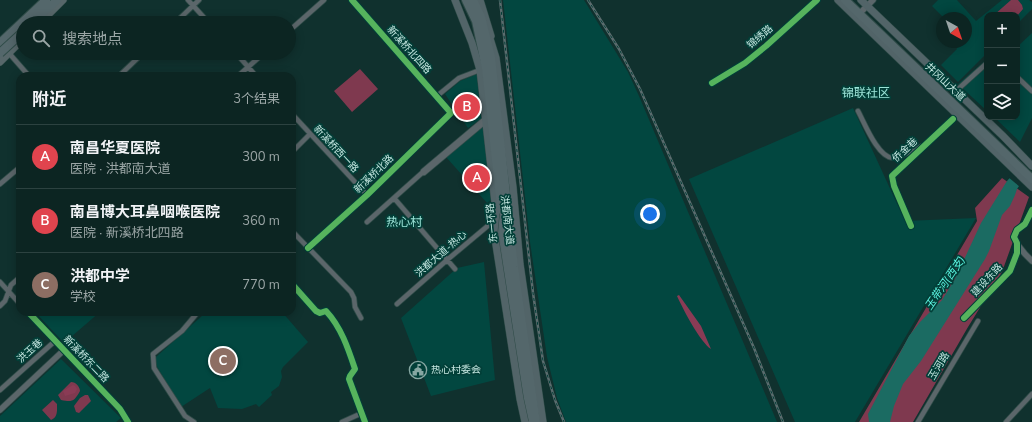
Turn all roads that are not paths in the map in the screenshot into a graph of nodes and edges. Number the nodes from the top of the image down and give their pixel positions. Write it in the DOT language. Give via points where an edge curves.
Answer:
graph roads {
  1 [pos="42,0"];
  2 [pos="46,0"];
  3 [pos="57,0"];
  4 [pos="63,0"];
  5 [pos="188,0"];
  6 [pos="199,0"];
  7 [pos="324,0"];
  8 [pos="352,0"];
  9 [pos="455,0"];
  10 [pos="474,0"];
  11 [pos="480,0"];
  12 [pos="817,0"];
  13 [pos="838,0"];
  14 [pos="846,0"];
  15 [pos="850,0"];
  16 [pos="860,0"];
  17 [pos="872,0"];
  18 [pos="463,2"];
  19 [pos="193,5"];
  20 [pos="863,10"];
  21 [pos="24,16"];
  22 [pos="29,16"];
  23 [pos="40,16"];
  24 [pos="47,16"];
  25 [pos="182,16"];
  26 [pos="203,16"];
  27 [pos="16,24"];
  28 [pos="296,24"];
  29 [pos="16,29"];
  30 [pos="0,38"];
  31 [pos="16,40"];
  32 [pos="0,44"];
  33 [pos="16,44"];
  34 [pos="4,53"];
  35 [pos="496,58"];
  36 [pos="136,60"];
  37 [pos="242,60"];
  38 [pos="256,60"];
  39 [pos="0,62"];
  40 [pos="984,66"];
  41 [pos="248,67"];
  42 [pos="480,68"];
  43 [pos="25,72"];
  44 [pos="123,72"];
  45 [pos="242,72"];
  46 [pos="252,72"];
  47 [pos="1020,80"];
  48 [pos="712,83"];
  49 [pos="956,91"];
  50 [pos="1032,91"];
  51 [pos="437,96"];
  52 [pos="858,111"];
  53 [pos="451,113"];
  54 [pos="296,118"];
  55 [pos="953,119"];
  56 [pos="486,120"];
  57 [pos="310,134"];
  58 [pos="925,145"];
  59 [pos="296,148"];
  60 [pos="1015,163"];
  61 [pos="1032,166"];
  62 [pos="16,170"];
  63 [pos="1031,181"];
  64 [pos="0,184"];
  65 [pos="367,195"];
  66 [pos="394,198"];
  67 [pos="1032,210"];
  68 [pos="496,216"];
  69 [pos="367,222"];
  70 [pos="911,226"];
  71 [pos="296,235"];
  72 [pos="1016,242"];
  73 [pos="308,248"];
  74 [pos="447,260"];
  75 [pos="1032,261"];
  76 [pos="455,269"];
  77 [pos="16,281"];
  78 [pos="0,282"];
  79 [pos="296,288"];
  80 [pos="9,292"];
  81 [pos="16,300"];
  82 [pos="397,304"];
  83 [pos="0,306"];
  84 [pos="32,316"];
  85 [pos="195,316"];
  86 [pos="361,318"];
  87 [pos="964,318"];
  88 [pos="978,321"];
  89 [pos="55,341"];
  90 [pos="64,350"];
  91 [pos="0,390"];
  92 [pos="1032,394"];
  93 [pos="0,410"];
  94 [pos="362,413"];
  95 [pos="128,422"];
  96 [pos="194,422"];
  97 [pos="342,422"];
  98 [pos="365,422"];
  99 [pos="527,422"];
  100 [pos="536,422"];
  101 [pos="543,422"];
  102 [pos="918,422"];
  103 [pos="1006,422"];
  1 -- 21 [label="main road"];
  2 -- 22 [label="highway"];
  3 -- 23 [label="highway"];
  4 -- 24 [label="main road"];
  5 -- 19 [label="street"];
  6 -- 19 [label="street"];
  7 -- 28 [label="street"];
  8 -- 51 [label="street, 新溪桥北四路"];
  9 -- 42 [label="main road, 洪都南大道"];
  10 -- 35 [label="main road, 洪都南大道" via="486,24"];
  10 -- 100 [label="highway, 东一环路" via="491,57 514,267"];
  11 -- 35 [label="main road"];
  12 -- 48 [label="street, 锦绣路" via="745,63"];
  13 -- 60 [label="main road"];
  14 -- 20 [label="highway, 井冈山大道"];
  15 -- 20 [label="highway, 井冈山大道"];
  16 -- 20 [label="main road"];
  17 -- 20 [label="street"];
  18 -- 42 [label="main road" via="476,41"];
  18 -- 99 [label="highway, 东一环路" via="476,21 486,68"];
  19 -- 25 [label="street"];
  19 -- 26 [label="street"];
  20 -- 49 [label="main road"];
  20 -- 60 [label="highway, 井冈山大道"];
  27 -- 30 [label="main road"];
  29 -- 32 [label="highway"];
  31 -- 34 [label="highway, bridge"];
  32 -- 34 [label="street"];
  33 -- 34 [label="main road"];
  34 -- 39 [label="main road"];
  34 -- 43 [label="street"];
  35 -- 101 [label="main road, 洪都南大道" via="520,264"];
  36 -- 44 [label="street"];
  37 -- 41 [label="street"];
  38 -- 41 [label="street"];
  40 -- 49 [label="street"];
  41 -- 45 [label="street"];
  41 -- 46 [label="street"];
  42 -- 51 [label="street" via="460,78"];
  42 -- 56 [label="main road, 洪都南大道"];
  47 -- 50 [label="street"];
  49 -- 61 [label="main road"];
  51 -- 53 [label="street, 新溪桥北四路"];
  52 -- 58 [label="street" via="871,138 890,158"];
  53 -- 65 [label="street, 新溪桥北路"];
  54 -- 57 [label="street, 新溪桥西一路"];
  55 -- 58 [label="street, 侨金巷"];
  56 -- 66 [label="street"];
  56 -- 68 [label="main road, 洪都南大道"];
  57 -- 59 [label="street"];
  57 -- 65 [label="street, 新溪桥西一路"];
  58 -- 70 [label="street, 侨金巷" via="892,176"];
  60 -- 63 [label="highway, 井冈山大道"];
  62 -- 64 [label="street"];
  65 -- 73 [label="street, 新溪桥北路"];
  66 -- 69 [label="street"];
  66 -- 74 [label="street"];
  67 -- 72 [label="street, 建设东路" via="1025,224 1017,230 1014,238"];
  68 -- 74 [label="street, 洪都大道-热心"];
  68 -- 99 [label="main road, 洪都南大道, bridge" via="494,232 520,399"];
  71 -- 73 [label="street"];
  72 -- 75 [label="street"];
  72 -- 87 [label="street, 建设东路" via="1017,253 1010,271"];
  73 -- 86 [label="street" via="351,292"];
  74 -- 76 [label="street"];
  74 -- 82 [label="street, 洪都大道-热心"];
  77 -- 80 [label="street"];
  78 -- 80 [label="street"];
  79 -- 94 [label="street" via="316,311 320,314 326,311 338,326 354,369 349,379"];
  80 -- 81 [label="street"];
  80 -- 83 [label="street"];
  84 -- 89 [label="street, 新溪桥东二路"];
  85 -- 96 [label="street" via="182,331 153,354 152,360 168,391 185,416"];
  88 -- 102 [label="street, 玉河路"];
  89 -- 90 [label="street, 新溪桥东二路"];
  89 -- 91 [label="street, 洪玉巷"];
  90 -- 93 [label="street"];
  90 -- 95 [label="street, 新溪桥东二路" via="120,409"];
  92 -- 103 [label="street"];
  94 -- 97 [label="street"];
  94 -- 98 [label="street"];
}
